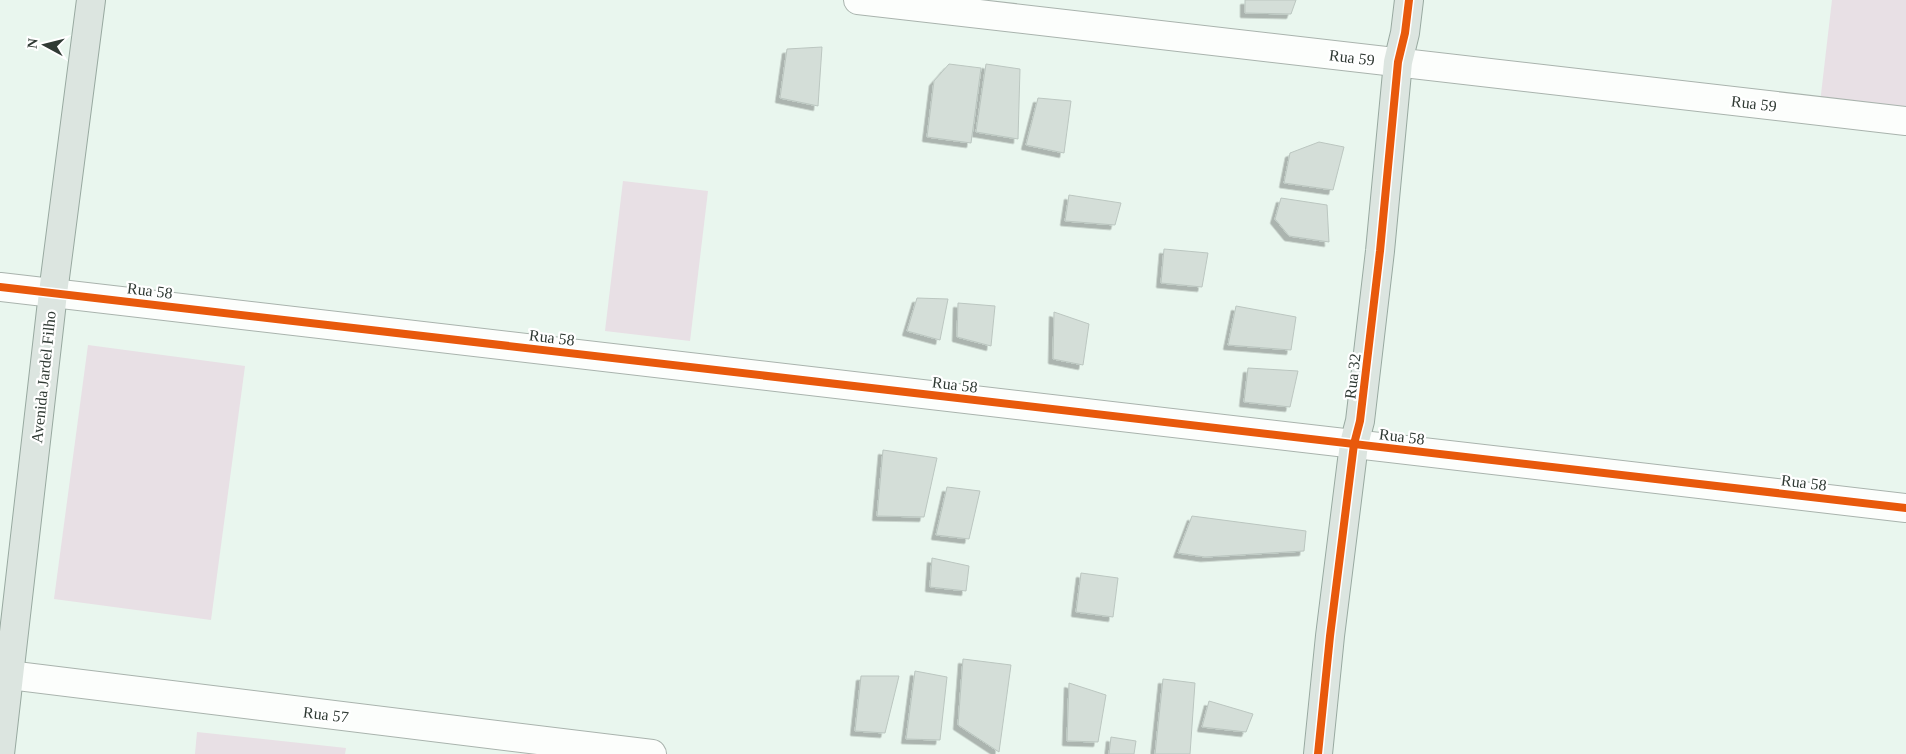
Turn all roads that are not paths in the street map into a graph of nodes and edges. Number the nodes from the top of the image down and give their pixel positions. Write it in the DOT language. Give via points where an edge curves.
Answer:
graph roads {
  1 [pos="91,0"];
  2 [pos="858,0"];
  3 [pos="1409,0"];
  4 [pos="1398,62"];
  5 [pos="1906,121"];
  6 [pos="0,287"];
  7 [pos="53,293"];
  8 [pos="1354,444"];
  9 [pos="1906,508"];
  10 [pos="5,675"];
  11 [pos="0,754"];
  12 [pos="652,754"];
  13 [pos="1318,754"];
  1 -- 7 [label="main road, Avenida Jardel Filho"];
  2 -- 4 [label="street, Rua 59"];
  3 -- 4 [label="main road, Rua 32"];
  4 -- 5 [label="street, Rua 59"];
  4 -- 8 [label="main road, Rua 32" via="1380,252 1360,421"];
  6 -- 7 [label="street, Rua 58"];
  7 -- 8 [label="street, Rua 58"];
  7 -- 10 [label="main road, Avenida Jardel Filho"];
  8 -- 9 [label="street, Rua 58"];
  8 -- 13 [label="main road, Rua 32"];
  10 -- 11 [label="main road, Avenida Jardel Filho"];
  10 -- 12 [label="street, Rua 57"];
}
